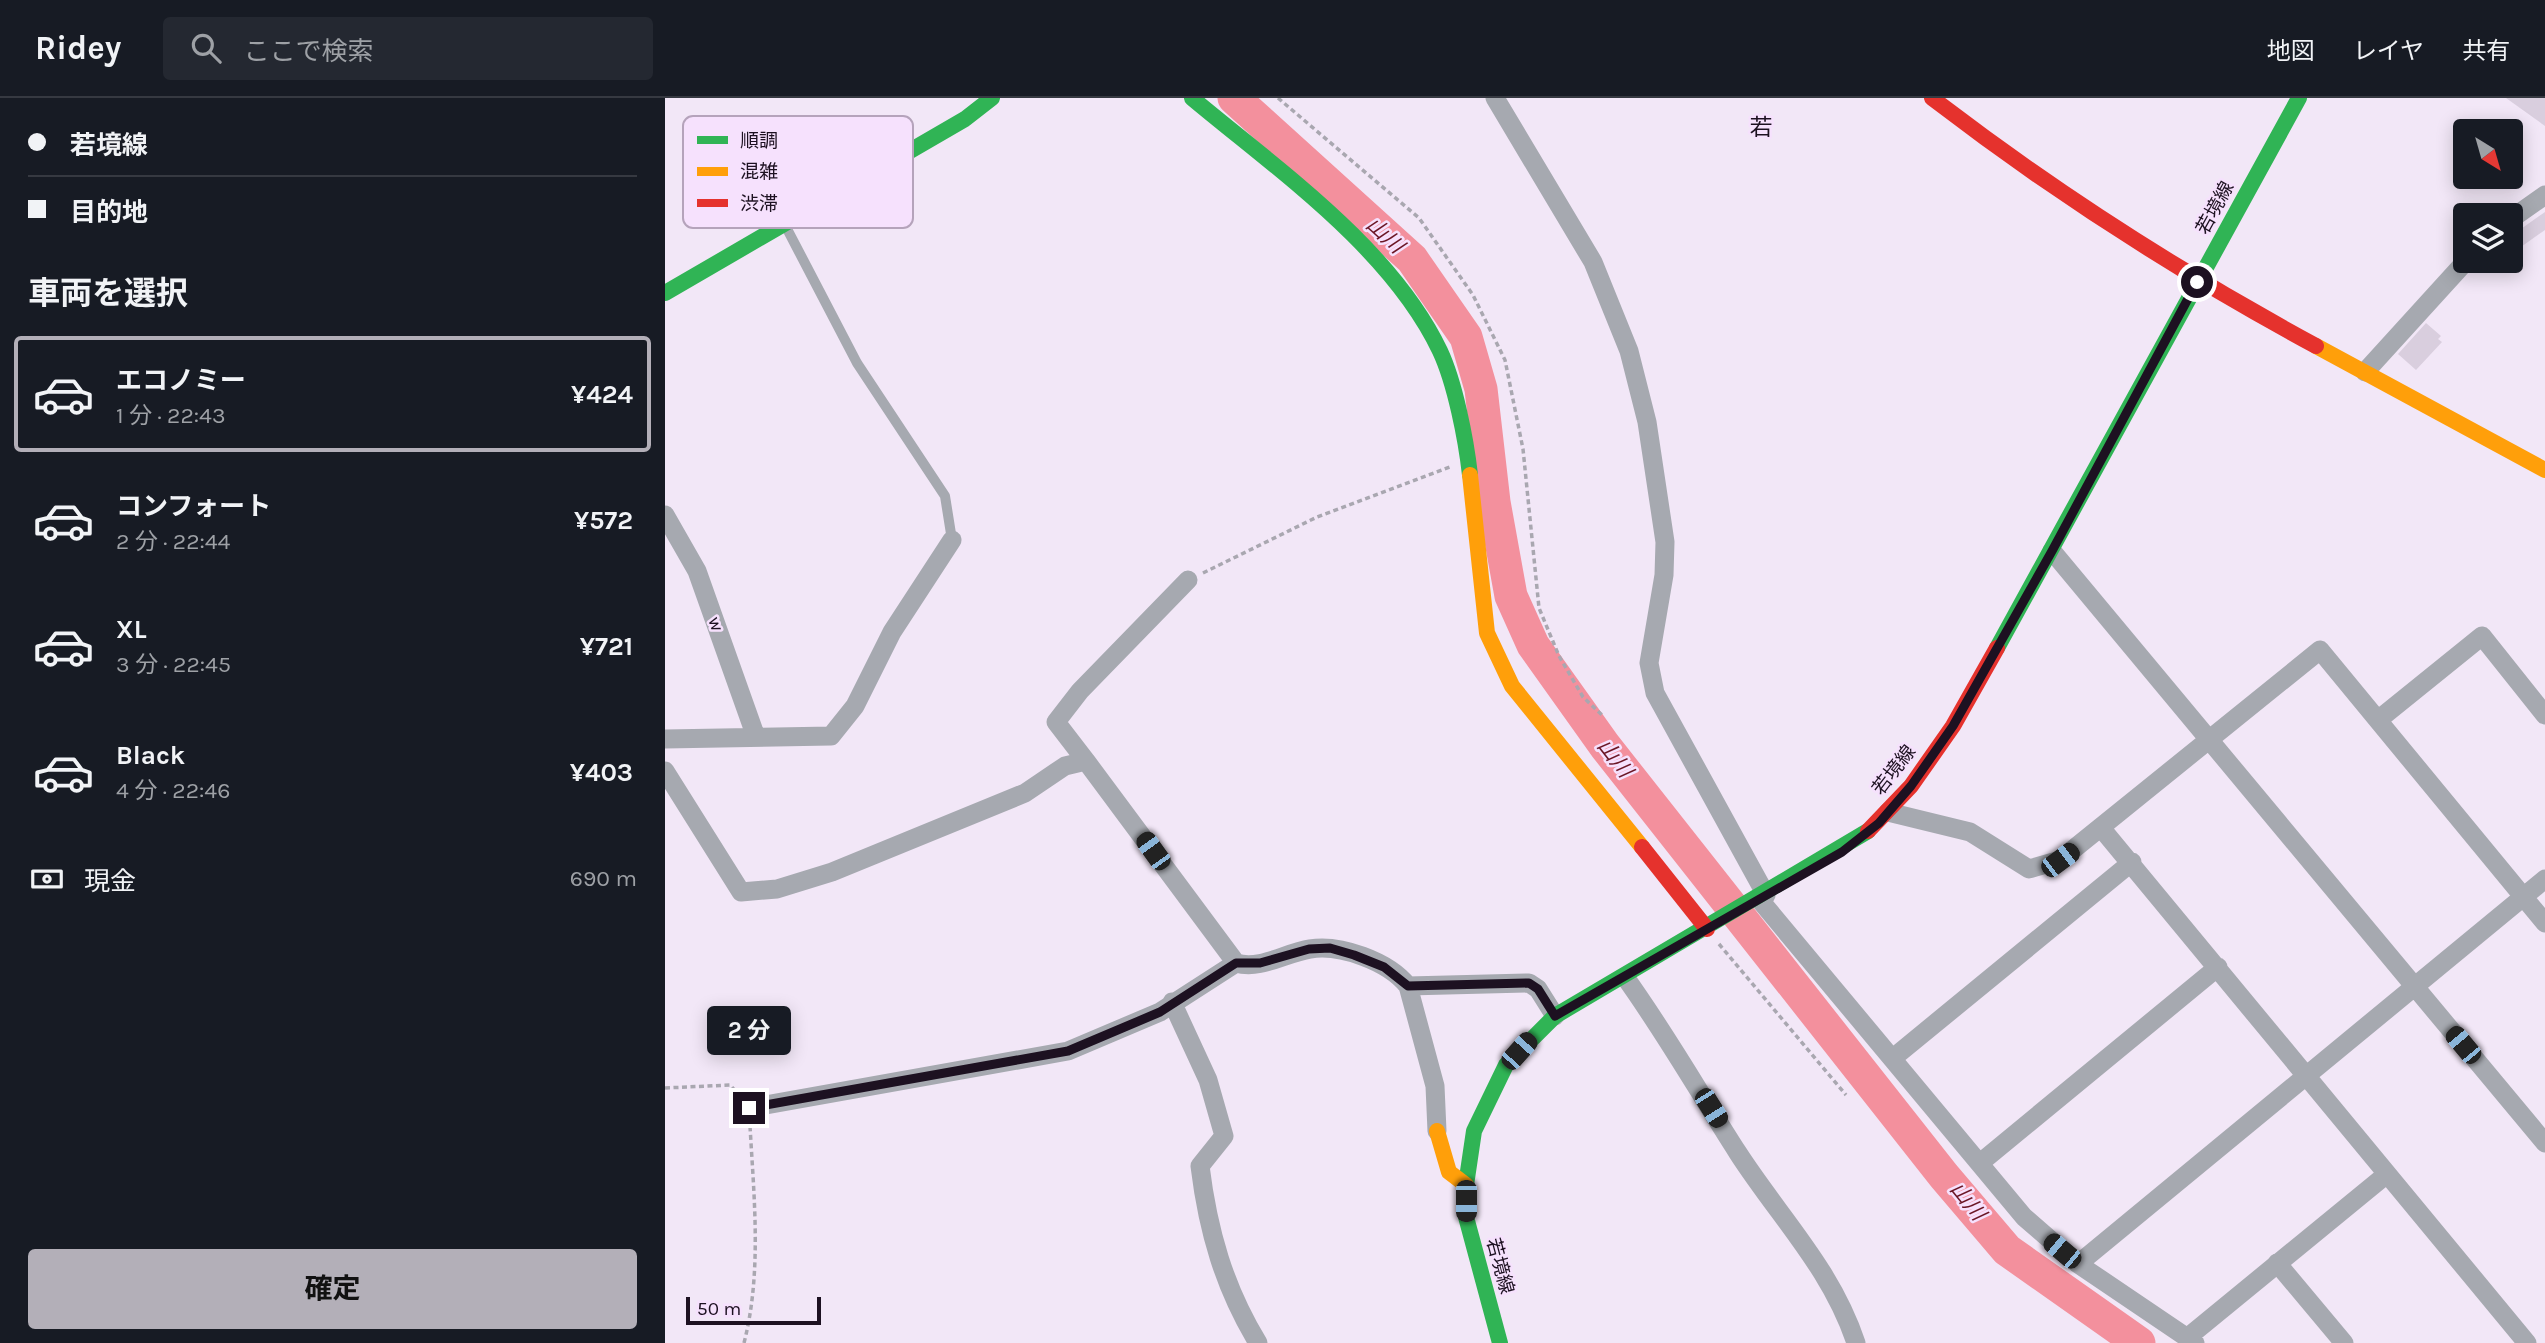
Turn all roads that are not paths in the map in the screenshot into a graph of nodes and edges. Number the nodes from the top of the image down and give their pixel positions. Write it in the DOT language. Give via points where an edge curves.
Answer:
graph roads {
  1 [pos="992,98"];
  2 [pos="1192,98"];
  3 [pos="1495,98"];
  4 [pos="1932,98"];
  5 [pos="2299,98"];
  6 [pos="913,149"];
  7 [pos="2545,195"];
  8 [pos="2523,211"];
  9 [pos="778,228"];
  10 [pos="787,228"];
  11 [pos="2455,273"];
  12 [pos="2197,282"];
  13 [pos="665,293"];
  14 [pos="2365,372"];
  15 [pos="2545,470"];
  16 [pos="665,515"];
  17 [pos="952,540"];
  18 [pos="2052,551"];
  19 [pos="1188,580"];
  20 [pos="2545,715"];
  21 [pos="2378,720"];
  22 [pos="756,737"];
  23 [pos="665,739"];
  24 [pos="2210,740"];
  25 [pos="1086,761"];
  26 [pos="665,771"];
  27 [pos="1888,812"];
  28 [pos="2102,829"];
  29 [pos="2132,862"];
  30 [pos="2545,879"];
  31 [pos="2523,897"];
  32 [pos="1758,900"];
  33 [pos="2545,923"];
  34 [pos="1712,926"];
  35 [pos="1236,963"];
  36 [pos="2218,967"];
  37 [pos="1625,977"];
  38 [pos="1408,986"];
  39 [pos="2414,986"];
  40 [pos="1172,1002"];
  41 [pos="1555,1016"];
  42 [pos="1893,1058"];
  43 [pos="2306,1076"];
  44 [pos="749,1108"];
  45 [pos="1437,1131"];
  46 [pos="2545,1143"];
  47 [pos="1980,1163"];
  48 [pos="2387,1174"];
  49 [pos="1465,1185"];
  50 [pos="2277,1263"];
  51 [pos="2078,1264"];
  52 [pos="2192,1340"];
  53 [pos="1258,1343"];
  54 [pos="1500,1343"];
  55 [pos="1856,1343"];
  56 [pos="2344,1343"];
  57 [pos="2527,1343"];
  1 -- 6 [label="street"];
  2 -- 34 [label="street" via="1314,200 1377,260 1420,315 1441,354 1468,460 1487,634 1512,686"];
  3 -- 32 [label="street" via="1594,262 1629,351 1647,422 1665,542 1649,663 1655,693"];
  4 -- 12 [label="street" via="2002,155"];
  5 -- 12 [label="street, 若境線"];
  7 -- 8 [label="street"];
  9 -- 13 [label="street"];
  10 -- 17 [label="lane" via="857,363 945,496"];
  11 -- 14 [label="street"];
  12 -- 14 [label="street"];
  12 -- 18 [label="street, 若境線"];
  14 -- 15 [label="street"];
  16 -- 22 [label="street, w" via="697,571"];
  17 -- 22 [label="street" via="892,632 855,706 831,736"];
  18 -- 24 [label="street"];
  18 -- 27 [label="street, 若境線" via="1953,726"];
  19 -- 25 [label="street" via="1080,691 1056,722"];
  20 -- 21 [label="street" via="2482,636"];
  21 -- 24 [label="street" via="2320,650"];
  21 -- 31 [label="street"];
  22 -- 23 [label="street"];
  24 -- 28 [label="street"];
  24 -- 39 [label="street"];
  25 -- 26 [label="street" via="1065,766 1025,793 832,872 777,889 741,892"];
  25 -- 35 [label="street"];
  27 -- 28 [label="street" via="1971,832 2029,869 2060,860"];
  27 -- 32 [label="street, 若境線" via="1842,852"];
  28 -- 29 [label="street"];
  29 -- 36 [label="street"];
  29 -- 42 [label="street"];
  30 -- 31 [label="street"];
  31 -- 33 [label="street"];
  31 -- 39 [label="street"];
  32 -- 34 [label="street, 若境線"];
  32 -- 42 [label="street"];
  34 -- 37 [label="street, 若境線"];
  35 -- 38 [label="street" via="1253,964 1330,948 1384,967"];
  35 -- 40 [label="street"];
  36 -- 43 [label="street"];
  36 -- 47 [label="street"];
  37 -- 41 [label="street, 若境線"];
  37 -- 55 [label="street" via="1738,1153 1833,1284"];
  38 -- 41 [label="street" via="1529,983"];
  38 -- 45 [label="street" via="1435,1086"];
  39 -- 43 [label="street"];
  39 -- 46 [label="street"];
  40 -- 44 [label="street" via="1119,1032 1068,1051"];
  40 -- 53 [label="street" via="1208,1080 1224,1136 1200,1166 1203,1193 1223,1276"];
  41 -- 49 [label="street, 若境線" via="1506,1065 1474,1131"];
  42 -- 47 [label="street"];
  43 -- 48 [label="street"];
  43 -- 51 [label="street"];
  45 -- 49 [label="street" via="1449,1172"];
  47 -- 51 [label="street" via="2024,1217"];
  48 -- 50 [label="street"];
  48 -- 57 [label="street"];
  49 -- 54 [label="street, 若境線" via="1466,1217"];
  50 -- 52 [label="street"];
  50 -- 56 [label="street"];
  51 -- 52 [label="street"];
}
